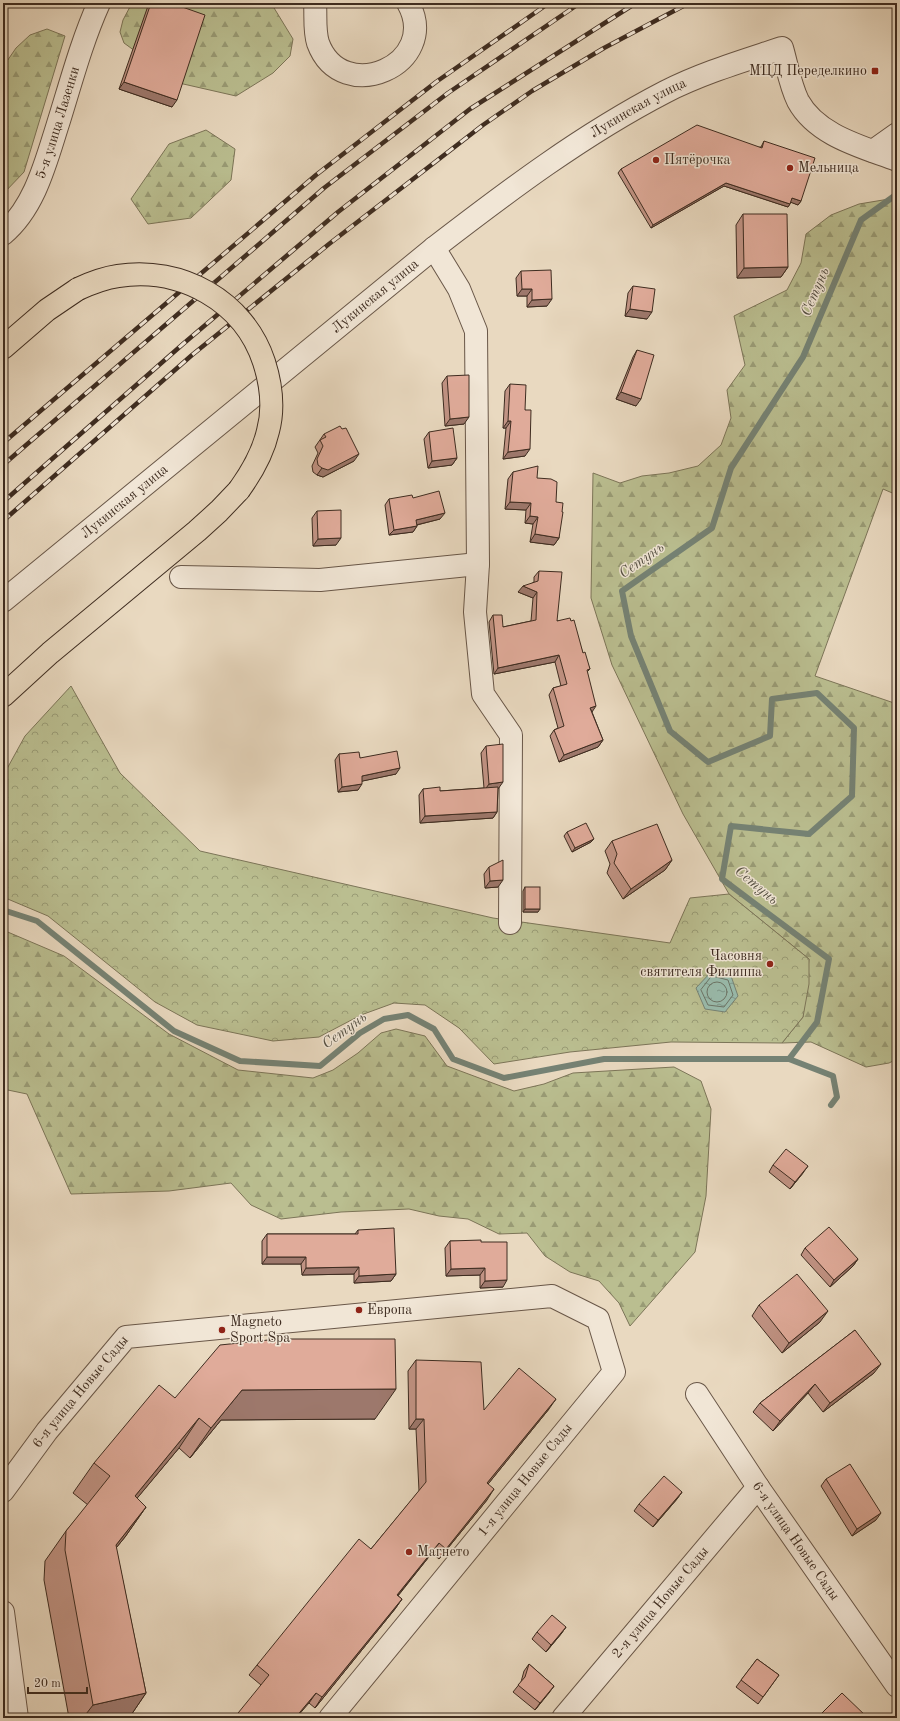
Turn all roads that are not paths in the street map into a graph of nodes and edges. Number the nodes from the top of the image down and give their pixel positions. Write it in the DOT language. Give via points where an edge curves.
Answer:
graph roads {
  1 [pos="98,3"];
  2 [pos="315,3"];
  3 [pos="408,3"];
  4 [pos="897,134"];
  5 [pos="873,151"];
  6 [pos="897,160"];
  7 [pos="3,234"];
  8 [pos="434,248"];
  9 [pos="3,348"];
  10 [pos="478,564"];
  11 [pos="182,578"];
  12 [pos="3,600"];
  13 [pos="3,696"];
  14 [pos="510,923"];
  15 [pos="614,1372"];
  16 [pos="697,1394"];
  17 [pos="758,1487"];
  18 [pos="3,1491"];
  19 [pos="3,1612"];
  20 [pos="897,1686"];
  21 [pos="17,1718"];
  22 [pos="330,1718"];
  23 [pos="563,1718"];
  1 -- 7 [label="street, 5-я улица Лазенки" via="36,187 20,216"];
  2 -- 3 [label="street" via="318,42 326,57 339,69 355,75 373,75 389,70 402,59 411,44 414,28 412,10"];
  4 -- 5 [label="street"];
  5 -- 6 [label="street"];
  5 -- 8 [label="street, Лукинская улица" via="836,136 807,114 794,90 782,48 667,92 604,127 553,159"];
  8 -- 10 [label="street" via="459,289 476,331"];
  8 -- 12 [label="street, Лукинская улица"];
  9 -- 13 [label="main road, bridge" via="47,310 95,281 140,274 163,276 207,292 242,320 260,352 269,383 271,406 269,430 262,451 239,490 197,531 50,653"];
  10 -- 11 [label="street" via="320,580"];
  10 -- 14 [label="street" via="475,612 483,694 511,735"];
  15 -- 18 [label="street, 6-я улица Новые Сады" via="598,1319 552,1296 126,1337 47,1431"];
  15 -- 22 [label="street, 1-я улица Новые Сады"];
  16 -- 17 [label="street, 6-я улица Новые Сады"];
  17 -- 20 [label="street, 6-я улица Новые Сады"];
  17 -- 23 [label="street, 2-я улица Новые Сады"];
  19 -- 21 [label="street"];
}
